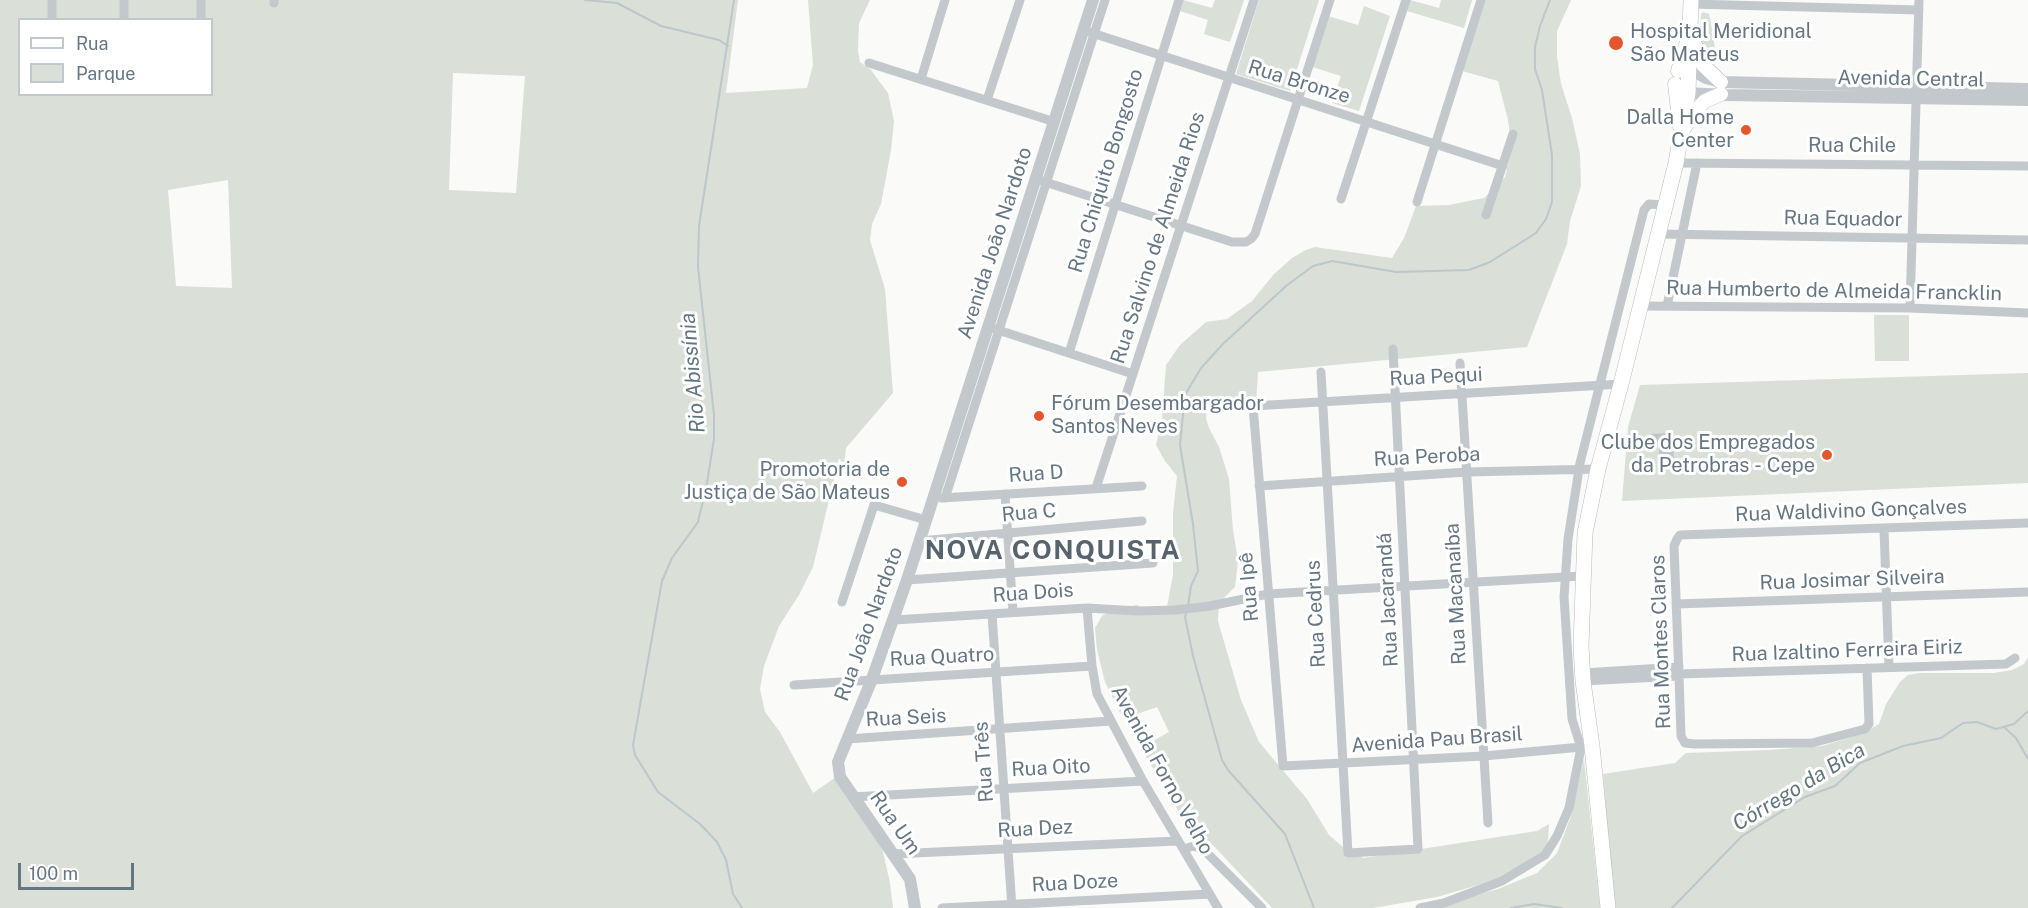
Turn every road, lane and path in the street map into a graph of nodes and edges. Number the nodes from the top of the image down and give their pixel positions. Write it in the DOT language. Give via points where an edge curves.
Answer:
graph roads {
  1 [pos="52,0"];
  2 [pos="124,0"];
  3 [pos="201,0"];
  4 [pos="945,0"];
  5 [pos="1020,0"];
  6 [pos="1105,0"];
  7 [pos="1179,0"];
  8 [pos="1254,0"];
  9 [pos="1330,0"];
  10 [pos="1406,0"];
  11 [pos="1481,0"];
  12 [pos="1089,1"];
  13 [pos="1691,2"];
  14 [pos="1707,2"];
  15 [pos="1919,5"];
  16 [pos="52,18"];
  17 [pos="124,18"];
  18 [pos="201,18"];
  19 [pos="1691,31"];
  20 [pos="1089,32"];
  21 [pos="1161,55"];
  22 [pos="869,63"];
  23 [pos="1681,74"];
  24 [pos="921,79"];
  25 [pos="1229,79"];
  26 [pos="1916,85"];
  27 [pos="1721,88"];
  28 [pos="2028,89"];
  29 [pos="1688,93"];
  30 [pos="1916,98"];
  31 [pos="987,100"];
  32 [pos="1299,100"];
  33 [pos="2028,100"];
  34 [pos="1055,122"];
  35 [pos="1366,122"];
  36 [pos="1513,134"];
  37 [pos="1681,135"];
  38 [pos="1437,144"];
  39 [pos="1676,163"];
  40 [pos="1697,163"];
  41 [pos="1914,164"];
  42 [pos="1503,166"];
  43 [pos="2028,166"];
  44 [pos="1042,181"];
  45 [pos="1341,199"];
  46 [pos="1417,202"];
  47 [pos="1114,205"];
  48 [pos="1664,205"];
  49 [pos="1486,215"];
  50 [pos="1182,226"];
  51 [pos="1658,234"];
  52 [pos="1683,234"];
  53 [pos="1912,238"];
  54 [pos="2028,240"];
  55 [pos="1640,306"];
  56 [pos="1667,306"];
  57 [pos="1910,308"];
  58 [pos="2028,313"];
  59 [pos="995,329"];
  60 [pos="1393,349"];
  61 [pos="1069,352"];
  62 [pos="1460,363"];
  63 [pos="1321,372"];
  64 [pos="1133,374"];
  65 [pos="1621,384"];
  66 [pos="1600,386"];
  67 [pos="1462,394"];
  68 [pos="1396,397"];
  69 [pos="1322,402"];
  70 [pos="1253,406"];
  71 [pos="1580,469"];
  72 [pos="1598,469"];
  73 [pos="1467,472"];
  74 [pos="1400,477"];
  75 [pos="1327,482"];
  76 [pos="1142,486"];
  77 [pos="1259,486"];
  78 [pos="1096,488"];
  79 [pos="1005,494"];
  80 [pos="939,498"];
  81 [pos="926,520"];
  82 [pos="1142,521"];
  83 [pos="2028,523"];
  84 [pos="1884,529"];
  85 [pos="1008,533"];
  86 [pos="1677,539"];
  87 [pos="920,541"];
  88 [pos="1153,563"];
  89 [pos="1010,573"];
  90 [pos="1582,576"];
  91 [pos="1565,577"];
  92 [pos="907,580"];
  93 [pos="1473,582"];
  94 [pos="1405,586"];
  95 [pos="1333,590"];
  96 [pos="2028,592"];
  97 [pos="1268,594"];
  98 [pos="1886,597"];
  99 [pos="842,602"];
  100 [pos="1676,604"];
  101 [pos="1087,608"];
  102 [pos="1013,612"];
  103 [pos="992,614"];
  104 [pos="894,620"];
  105 [pos="2015,658"];
  106 [pos="1092,666"];
  107 [pos="1889,667"];
  108 [pos="1867,668"];
  109 [pos="996,672"];
  110 [pos="1679,673"];
  111 [pos="1583,677"];
  112 [pos="872,679"];
  113 [pos="794,685"];
  114 [pos="1111,721"];
  115 [pos="1000,730"];
  116 [pos="847,739"];
  117 [pos="1586,747"];
  118 [pos="1484,756"];
  119 [pos="1414,760"];
  120 [pos="838,762"];
  121 [pos="1343,764"];
  122 [pos="1283,766"];
  123 [pos="1143,781"];
  124 [pos="1004,789"];
  125 [pos="852,797"];
  126 [pos="1488,823"];
  127 [pos="1180,845"];
  128 [pos="1008,848"];
  129 [pos="1348,853"];
  130 [pos="893,854"];
  131 [pos="1210,894"];
  132 [pos="1012,906"];
  133 [pos="915,908"];
  134 [pos="942,908"];
  135 [pos="1218,908"];
  136 [pos="1262,908"];
  137 [pos="1420,908"];
  138 [pos="1608,908"];
  1 -- 16 [label="street"];
  2 -- 17 [label="street"];
  3 -- 18 [label="street"];
  4 -- 24 [label="street"];
  5 -- 31 [label="street"];
  6 -- 20 [label="street, Avenida João Nardoto"];
  7 -- 21 [label="street, Rua Chiquito Bongosto"];
  8 -- 25 [label="street, Rua Salvino de Almeida Rios"];
  9 -- 32 [label="street"];
  10 -- 35 [label="street"];
  11 -- 38 [label="street"];
  12 -- 20 [label="street, Avenida João Nardoto"];
  13 -- 14 [label="street"];
  13 -- 19 [label="main road"];
  14 -- 15 [label="street"];
  15 -- 26 [label="street"];
  19 -- 23 [label="main road"];
  19 -- 27 [label="main road" via="1703,65"];
  20 -- 21 [label="street, Rua Bronze"];
  20 -- 34 [label="street, Avenida João Nardoto"];
  20 -- 44 [label="street, Avenida João Nardoto"];
  21 -- 25 [label="street, Rua Bronze"];
  21 -- 47 [label="street, Rua Chiquito Bongosto"];
  22 -- 24 [label="street"];
  23 -- 27 [label="street" via="1706,78"];
  23 -- 29 [label="main road"];
  23 -- 29 [label="street" via="1680,91"];
  23 -- 37 [label="main road"];
  24 -- 31 [label="street"];
  25 -- 32 [label="street, Rua Bronze"];
  25 -- 50 [label="street, Rua Salvino de Almeida Rios"];
  26 -- 27 [label="street, Avenida Central"];
  26 -- 28 [label="street, Avenida Central"];
  26 -- 30 [label="street"];
  27 -- 29 [label="street"];
  27 -- 30 [label="street, Avenida Central"];
  27 -- 37 [label="main road" via="1695,111"];
  29 -- 37 [label="main road"];
  30 -- 33 [label="street, Avenida Central"];
  30 -- 41 [label="street"];
  31 -- 34 [label="street"];
  32 -- 35 [label="street, Rua Bronze"];
  32 -- 50 [label="street" via="1255,234 1246,242 1232,242"];
  34 -- 44 [label="street, Avenida João Nardoto"];
  35 -- 38 [label="street, Rua Bronze"];
  35 -- 45 [label="street"];
  36 -- 42 [label="street"];
  37 -- 39 [label="main road"];
  38 -- 42 [label="street, Rua Bronze"];
  38 -- 46 [label="street"];
  39 -- 40 [label="street, Rua Chile"];
  39 -- 48 [label="main road"];
  40 -- 41 [label="street, Rua Chile"];
  40 -- 52 [label="street"];
  41 -- 43 [label="street, Rua Chile"];
  41 -- 53 [label="street"];
  42 -- 49 [label="street"];
  44 -- 47 [label="street"];
  44 -- 59 [label="street, Avenida João Nardoto"];
  47 -- 50 [label="street"];
  47 -- 61 [label="street, Rua Chiquito Bongosto"];
  48 -- 51 [label="main road"];
  48 -- 66 [label="street" via="1649,204 1644,210"];
  50 -- 64 [label="street, Rua Salvino de Almeida Rios"];
  51 -- 52 [label="street, Rua Equador"];
  51 -- 55 [label="main road"];
  52 -- 53 [label="street, Rua Equador"];
  52 -- 56 [label="street"];
  53 -- 54 [label="street, Rua Equador"];
  53 -- 57 [label="street"];
  55 -- 56 [label="street, Rua Humberto de Almeida Francklin"];
  55 -- 65 [label="main road"];
  56 -- 57 [label="street, Rua Humberto de Almeida Francklin"];
  57 -- 58 [label="street, Rua Humberto de Almeida Francklin"];
  59 -- 61 [label="street"];
  59 -- 80 [label="street, Avenida João Nardoto"];
  60 -- 68 [label="street, Rua Jacarandá"];
  61 -- 64 [label="street"];
  62 -- 67 [label="street, Rua Macanaíba"];
  63 -- 69 [label="street, Rua Cedrus"];
  64 -- 78 [label="street, Rua Salvino de Almeida Rios"];
  65 -- 66 [label="street, Rua Pequi"];
  65 -- 72 [label="main road"];
  66 -- 67 [label="street, Rua Pequi"];
  66 -- 71 [label="street"];
  67 -- 68 [label="street, Rua Pequi"];
  67 -- 73 [label="street, Rua Macanaíba"];
  68 -- 69 [label="street, Rua Pequi"];
  68 -- 74 [label="street, Rua Jacarandá"];
  69 -- 70 [label="street, Rua Pequi"];
  69 -- 75 [label="street, Rua Cedrus"];
  70 -- 77 [label="street, Rua Ipê"];
  71 -- 72 [label="street, Rua Peroba"];
  71 -- 73 [label="street, Rua Peroba"];
  71 -- 91 [label="street"];
  72 -- 90 [label="main road" via="1585,533"];
  73 -- 74 [label="street, Rua Peroba"];
  73 -- 93 [label="street, Rua Macanaíba"];
  74 -- 75 [label="street, Rua Peroba"];
  74 -- 94 [label="street, Rua Jacarandá"];
  75 -- 77 [label="street, Rua Peroba"];
  75 -- 95 [label="street, Rua Cedrus"];
  76 -- 78 [label="street, Rua D"];
  77 -- 97 [label="street, Rua Ipê"];
  78 -- 79 [label="street, Rua D"];
  79 -- 80 [label="street, Rua D"];
  79 -- 85 [label="street"];
  80 -- 81 [label="street, Rua João Nardoto"];
  81 -- 87 [label="street, Rua João Nardoto"];
  81 -- 99 [label="street" via="874,505"];
  82 -- 85 [label="street, Rua C"];
  83 -- 84 [label="street, Rua Waldivino Gonçalves"];
  84 -- 86 [label="street, Rua Waldivino Gonçalves" via="1680,535"];
  84 -- 98 [label="street"];
  85 -- 87 [label="street, Rua C"];
  85 -- 89 [label="street"];
  86 -- 100 [label="street, Rua Montes Claros"];
  87 -- 92 [label="street, Rua João Nardoto"];
  88 -- 89 [label="street"];
  89 -- 92 [label="street"];
  89 -- 102 [label="street"];
  90 -- 91 [label="street"];
  90 -- 111 [label="main road"];
  91 -- 93 [label="street"];
  91 -- 117 [label="street" via="1572,719"];
  92 -- 104 [label="street, Rua João Nardoto"];
  93 -- 94 [label="street"];
  93 -- 118 [label="street, Rua Macanaíba"];
  94 -- 95 [label="street"];
  94 -- 119 [label="street, Rua Jacarandá"];
  95 -- 97 [label="street"];
  95 -- 121 [label="street, Rua Cedrus"];
  96 -- 98 [label="street, Rua Josimar Silveira"];
  97 -- 101 [label="street, Rua Dois" via="1175,610"];
  97 -- 122 [label="street, Rua Ipê"];
  98 -- 100 [label="street, Rua Josimar Silveira"];
  98 -- 107 [label="street"];
  100 -- 110 [label="street, Rua Montes Claros"];
  101 -- 102 [label="street, Rua Dois"];
  101 -- 106 [label="street, Avenida Forno Velho"];
  102 -- 103 [label="street, Rua Dois"];
  103 -- 104 [label="street, Rua Dois"];
  103 -- 109 [label="street, Rua Três"];
  104 -- 112 [label="street, Rua João Nardoto"];
  105 -- 107 [label="street, Rua Izaltino Ferreira Eiriz" via="2006,664"];
  106 -- 109 [label="street, Rua Quatro"];
  106 -- 114 [label="street, Avenida Forno Velho" via="1097,694"];
  107 -- 108 [label="street, Rua Izaltino Ferreira Eiriz"];
  108 -- 110 [label="street, Rua Izaltino Ferreira Eiriz"];
  108 -- 110 [label="street, Rua Montes Claros" via="1869,724 1865,729 1812,743 1684,743"];
  109 -- 112 [label="street, Rua Quatro"];
  109 -- 115 [label="street, Rua Três"];
  110 -- 111 [label="street, Rua Izaltino Ferreira Eiriz"];
  111 -- 117 [label="main road"];
  112 -- 113 [label="street, Rua Quatro"];
  112 -- 116 [label="street, Rua João Nardoto"];
  114 -- 115 [label="street, Rua Seis"];
  114 -- 123 [label="street, Avenida Forno Velho"];
  115 -- 116 [label="street, Rua Seis"];
  115 -- 124 [label="street, Rua Três"];
  116 -- 120 [label="street, Rua João Nardoto"];
  117 -- 118 [label="street, Avenida Pau Brasil"];
  117 -- 137 [label="street" via="1569,808 1545,855 1503,881"];
  117 -- 138 [label="main road"];
  118 -- 119 [label="street, Avenida Pau Brasil"];
  118 -- 126 [label="street, Rua Macanaíba"];
  119 -- 121 [label="street, Avenida Pau Brasil"];
  119 -- 129 [label="street, Rua Jacarandá" via="1418,849"];
  120 -- 125 [label="street, Rua Um" via="840,777"];
  121 -- 122 [label="street, Avenida Pau Brasil"];
  121 -- 129 [label="street, Rua Cedrus"];
  123 -- 124 [label="street, Rua Oito"];
  123 -- 127 [label="street, Avenida Forno Velho"];
  124 -- 125 [label="street, Rua Oito"];
  124 -- 128 [label="street, Rua Três"];
  125 -- 130 [label="street, Rua Um"];
  127 -- 128 [label="street, Rua Dez"];
  127 -- 131 [label="street, Avenida Forno Velho"];
  127 -- 136 [label="street, Rua Dez" via="1204,851"];
  128 -- 130 [label="street, Rua Dez"];
  128 -- 132 [label="street, Rua Três"];
  130 -- 133 [label="street, Rua Um" via="910,879"];
  131 -- 132 [label="street, Rua Doze"];
  131 -- 135 [label="street, Avenida Forno Velho"];
  132 -- 134 [label="street, Rua Doze"];
}
